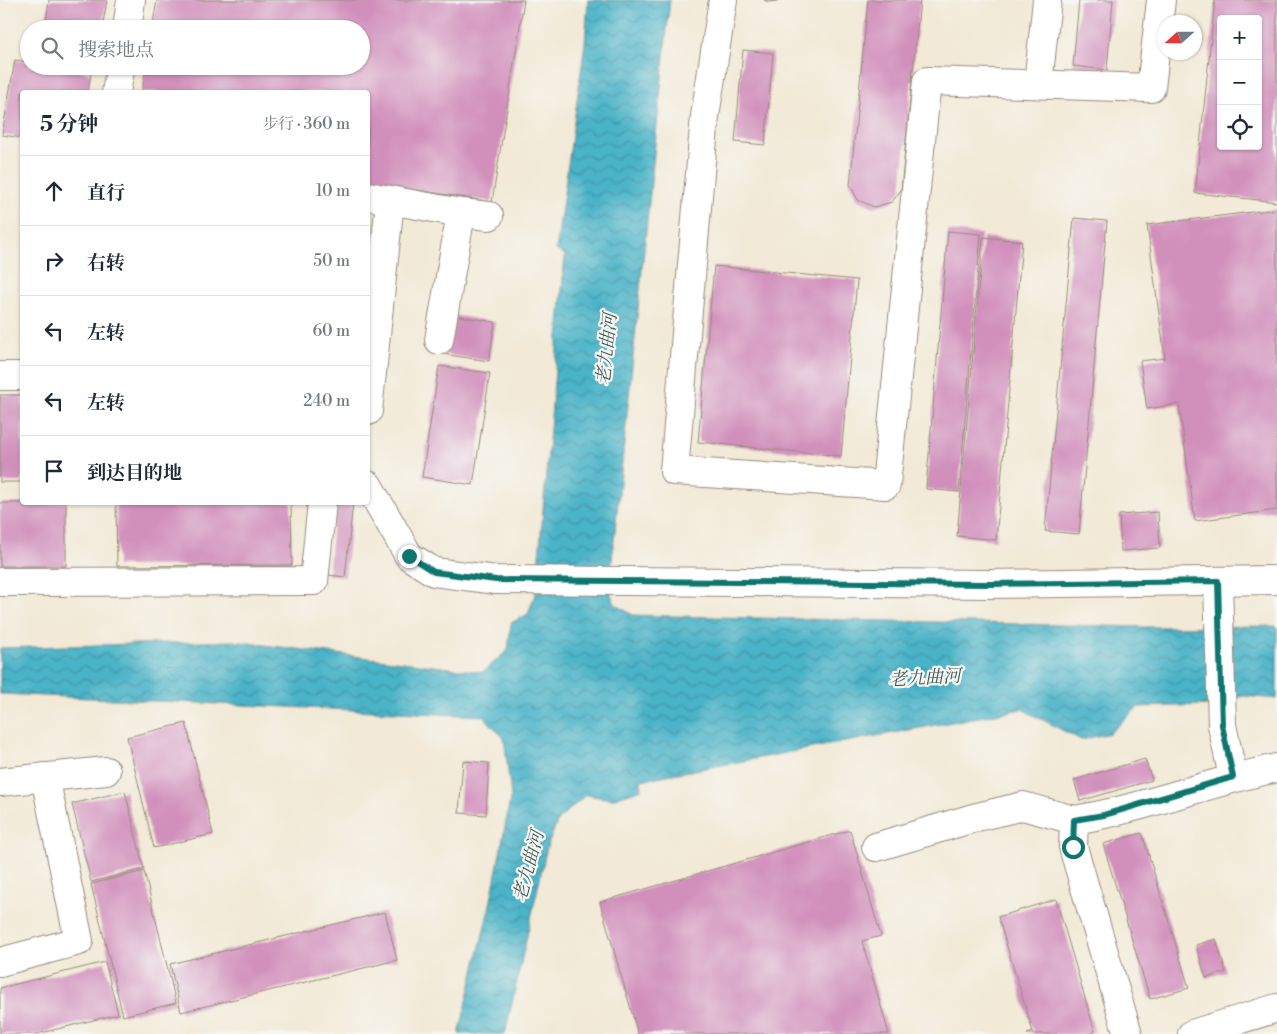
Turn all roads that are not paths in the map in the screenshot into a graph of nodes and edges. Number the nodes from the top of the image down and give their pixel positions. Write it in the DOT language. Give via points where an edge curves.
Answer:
graph roads {
  1 [pos="131,0"];
  2 [pos="723,0"];
  3 [pos="1047,0"];
  4 [pos="1161,0"];
  5 [pos="128,20"];
  6 [pos="119,75"];
  7 [pos="1038,84"];
  8 [pos="116,90"];
  9 [pos="379,198"];
  10 [pos="461,213"];
  11 [pos="490,216"];
  12 [pos="439,340"];
  13 [pos="370,372"];
  14 [pos="0,376"];
  15 [pos="20,376"];
  16 [pos="370,488"];
  17 [pos="322,505"];
  18 [pos="1277,580"];
  19 [pos="1218,581"];
  20 [pos="0,582"];
  21 [pos="1277,768"];
  22 [pos="106,771"];
  23 [pos="45,777"];
  24 [pos="1233,777"];
  25 [pos="0,782"];
  26 [pos="1074,820"];
  27 [pos="876,847"];
  28 [pos="0,962"];
  29 [pos="1277,1008"];
  30 [pos="1128,1034"];
  31 [pos="1192,1034"];
  1 -- 5 [label="street"];
  2 -- 7 [label="street" via="705,116 674,471 886,485 927,81"];
  3 -- 7 [label="street"];
  4 -- 7 [label="street" via="1152,88"];
  6 -- 8 [label="street"];
  9 -- 10 [label="street"];
  9 -- 13 [label="street"];
  10 -- 11 [label="street"];
  10 -- 12 [label="street"];
  14 -- 15 [label="street"];
  16 -- 19 [label="street" via="409,556 434,572 496,580 990,584"];
  17 -- 20 [label="street" via="314,581"];
  18 -- 19 [label="street"];
  19 -- 24 [label="street" via="1222,725"];
  21 -- 24 [label="street"];
  22 -- 23 [label="street"];
  23 -- 25 [label="street"];
  23 -- 28 [label="street" via="79,941"];
  24 -- 26 [label="street" via="1104,815"];
  26 -- 27 [label="street" via="1023,806"];
  26 -- 30 [label="street" via="1073,847"];
  29 -- 31 [label="street"];
}
